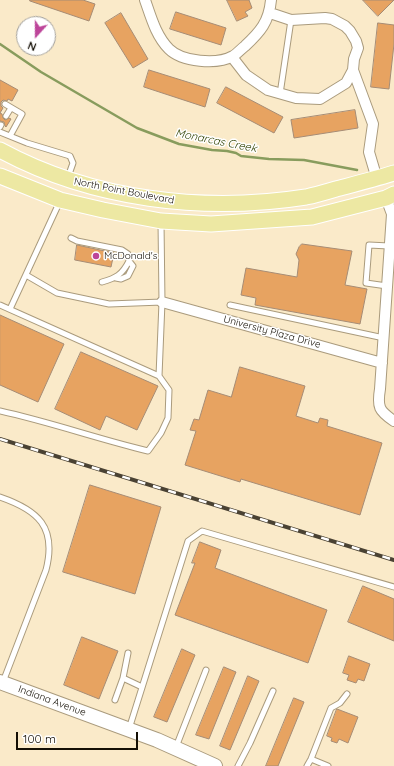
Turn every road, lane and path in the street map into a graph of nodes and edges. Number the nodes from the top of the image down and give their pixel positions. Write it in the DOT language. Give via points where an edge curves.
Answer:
graph roads {
  1 [pos="145,0"];
  2 [pos="271,0"];
  3 [pos="270,13"];
  4 [pos="291,20"];
  5 [pos="232,56"];
  6 [pos="353,70"];
  7 [pos="280,94"];
  8 [pos="5,104"];
  9 [pos="11,108"];
  10 [pos="6,116"];
  11 [pos="0,132"];
  12 [pos="10,136"];
  13 [pos="0,150"];
  14 [pos="394,173"];
  15 [pos="0,176"];
  16 [pos="377,179"];
  17 [pos="67,180"];
  18 [pos="394,182"];
  19 [pos="27,188"];
  20 [pos="101,188"];
  21 [pos="390,196"];
  22 [pos="60,200"];
  23 [pos="301,218"];
  24 [pos="161,221"];
  25 [pos="71,238"];
  26 [pos="389,246"];
  27 [pos="26,275"];
  28 [pos="390,280"];
  29 [pos="102,282"];
  30 [pos="162,302"];
  31 [pos="0,305"];
  32 [pos="230,305"];
  33 [pos="10,309"];
  34 [pos="384,338"];
  35 [pos="382,363"];
  36 [pos="159,376"];
  37 [pos="0,411"];
  38 [pos="394,421"];
  39 [pos="0,497"];
  40 [pos="394,587"];
  41 [pos="128,653"];
  42 [pos="206,670"];
  43 [pos="123,678"];
  44 [pos="2,682"];
  45 [pos="142,687"];
  46 [pos="273,691"];
  47 [pos="347,694"];
  48 [pos="115,700"];
  49 [pos="129,730"];
  50 [pos="176,748"];
  51 [pos="311,759"];
  52 [pos="215,766"];
  53 [pos="238,766"];
  54 [pos="307,766"];
  55 [pos="328,766"];
  1 -- 5 [label="street" via="160,39 170,50 184,58 203,61"];
  2 -- 3 [label="street"];
  3 -- 4 [label="street"];
  3 -- 5 [label="street" via="258,34"];
  4 -- 6 [label="street" via="325,18 336,20 345,26 358,48"];
  4 -- 7 [label="lane"];
  5 -- 7 [label="street" via="246,74 268,90"];
  6 -- 7 [label="street" via="346,83 320,99"];
  6 -- 16 [label="street" via="373,124 369,152"];
  8 -- 9 [label="lane"];
  9 -- 10 [label="lane"];
  9 -- 12 [label="lane" via="22,114"];
  11 -- 12 [label="lane"];
  12 -- 17 [label="lane" via="70,156 73,163"];
  13 -- 17 [label="main road, North Point Boulevard"];
  14 -- 16 [label="main road, North Point Boulevard"];
  15 -- 19 [label="main road"];
  16 -- 20 [label="main road, North Point Boulevard" via="308,197 209,204 160,200"];
  16 -- 23 [label="main road" via="372,195 308,212"];
  17 -- 19 [label="main road" via="56,190 34,185"];
  17 -- 20 [label="main road, North Point Boulevard"];
  18 -- 21 [label="main road" via="388,186"];
  19 -- 22 [label="main road"];
  20 -- 22 [label="main road" via="91,196 69,192"];
  21 -- 23 [label="main road"];
  21 -- 26 [label="street" via="392,214"];
  22 -- 24 [label="main road"];
  22 -- 27 [label="lane"];
  23 -- 24 [label="main road" via="211,224"];
  24 -- 30 [label="lane"];
  25 -- 29 [label="lane" via="122,250 128,254 129,261 116,278"];
  26 -- 28 [label="street"];
  26 -- 28 [label="lane" via="369,245 366,283"];
  27 -- 30 [label="lane" via="58,293 109,304"];
  27 -- 33 [label="lane"];
  28 -- 34 [label="street"];
  30 -- 35 [label="street, University Plaza Drive"];
  30 -- 36 [label="lane"];
  31 -- 33 [label="lane"];
  32 -- 34 [label="lane"];
  33 -- 36 [label="lane"];
  34 -- 35 [label="street"];
  35 -- 38 [label="street" via="378,400 382,413"];
  36 -- 37 [label="lane" via="168,390 168,418 148,451"];
  39 -- 44 [label="lane" via="27,508 40,519 50,547 46,570"];
  40 -- 45 [label="lane" via="202,531 188,541"];
  41 -- 43 [label="lane"];
  42 -- 50 [label="lane"];
  43 -- 45 [label="lane"];
  43 -- 48 [label="lane"];
  44 -- 49 [label="main road, Indiana Avenue"];
  45 -- 49 [label="lane"];
  46 -- 53 [label="lane"];
  47 -- 51 [label="lane" via="340,703 331,708"];
  49 -- 50 [label="main road, Indiana Avenue"];
  50 -- 52 [label="main road, Indiana Avenue"];
  51 -- 54 [label="lane"];
  51 -- 55 [label="lane"];
}
